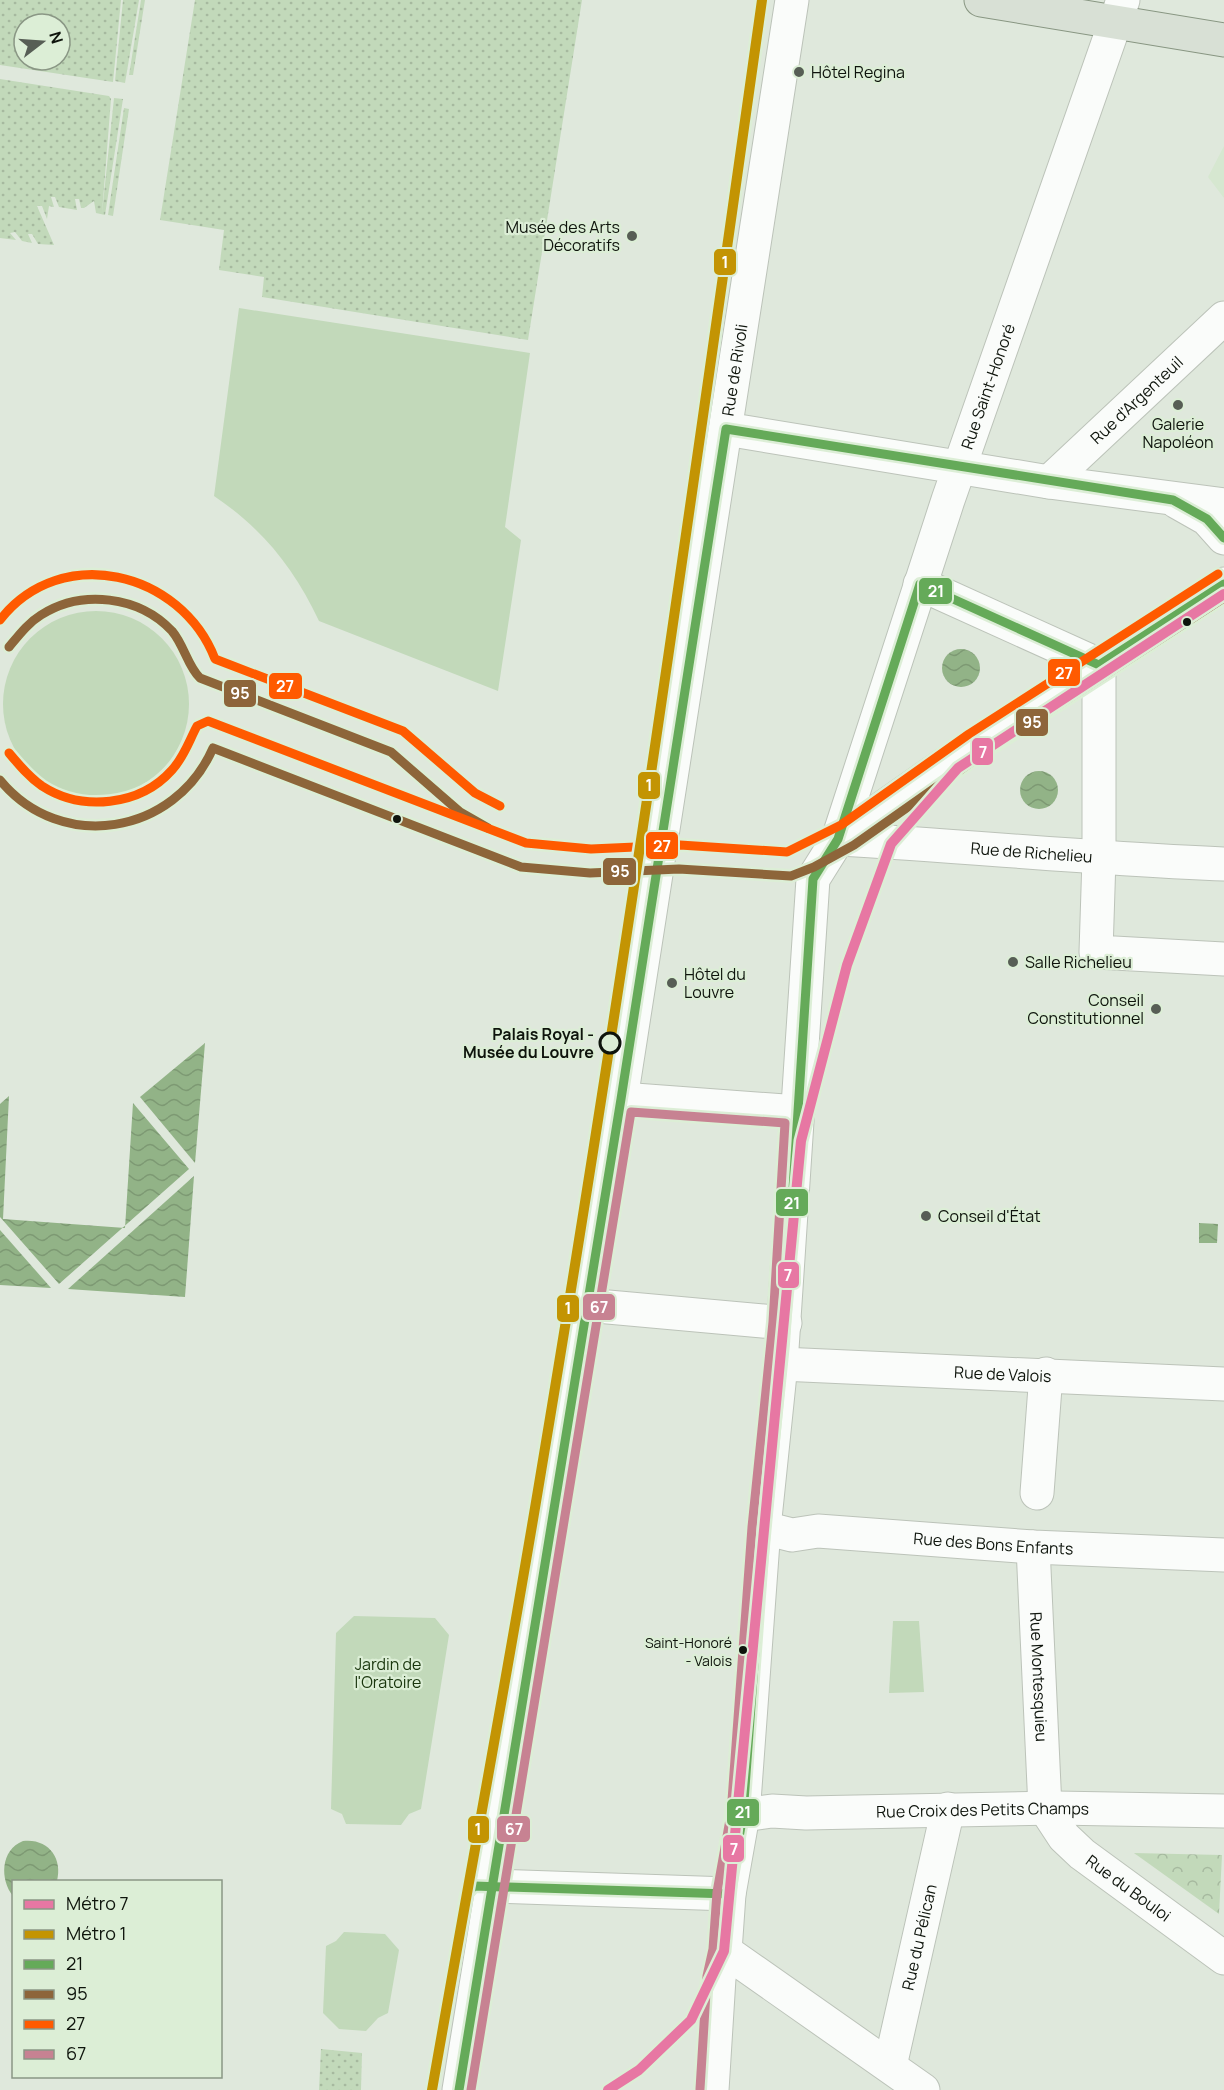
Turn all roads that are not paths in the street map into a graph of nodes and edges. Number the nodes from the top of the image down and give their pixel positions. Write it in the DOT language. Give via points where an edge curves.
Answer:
graph roads {
  1 [pos="792,0"];
  2 [pos="981,0"];
  3 [pos="1119,11"];
  4 [pos="1224,40"];
  5 [pos="1224,318"];
  6 [pos="726,429"];
  7 [pos="960,468"];
  8 [pos="1049,482"];
  9 [pos="1173,500"];
  10 [pos="1224,505"];
  11 [pos="1224,538"];
  12 [pos="920,584"];
  13 [pos="1224,584"];
  14 [pos="1099,665"];
  15 [pos="838,839"];
  16 [pos="1099,858"];
  17 [pos="1224,864"];
  18 [pos="1224,959"];
  19 [pos="621,1099"];
  20 [pos="798,1112"];
  21 [pos="586,1305"];
  22 [pos="785,1323"];
  23 [pos="781,1364"];
  24 [pos="1046,1374"];
  25 [pos="1224,1384"];
  26 [pos="1037,1493"];
  27 [pos="764,1528"];
  28 [pos="1033,1547"];
  29 [pos="1224,1555"];
  30 [pos="1045,1808"];
  31 [pos="948,1809"];
  32 [pos="1224,1811"];
  33 [pos="743,1815"];
  34 [pos="492,1886"];
  35 [pos="729,1894"];
  36 [pos="725,1951"];
  37 [pos="1224,1958"];
  38 [pos="890,2066"];
  39 [pos="466,2088"];
  40 [pos="712,2090"];
  41 [pos="923,2090"];
  1 -- 6 [label="street, Rue de Rivoli"];
  2 -- 3 [label="main road"];
  3 -- 4 [label="main road"];
  3 -- 7 [label="street, Rue Saint-Honoré"];
  5 -- 8 [label="street, Rue d'Argenteuil"];
  6 -- 7 [label="street"];
  6 -- 19 [label="street, Rue de Rivoli"];
  7 -- 8 [label="street"];
  7 -- 12 [label="street, Rue Saint-Honoré"];
  8 -- 9 [label="street"];
  9 -- 10 [label="street"];
  9 -- 11 [label="street" via="1207,519"];
  12 -- 14 [label="street"];
  12 -- 15 [label="street, Rue Saint-Honoré"];
  13 -- 14 [label="street"];
  14 -- 15 [label="street"];
  14 -- 16 [label="street"];
  15 -- 16 [label="street, Rue de Richelieu"];
  15 -- 20 [label="street, Rue Saint-Honoré" via="813,879"];
  16 -- 17 [label="street, Rue de Richelieu"];
  16 -- 18 [label="street" via="1096,952"];
  19 -- 20 [label="street"];
  19 -- 21 [label="street, Rue de Rivoli"];
  20 -- 22 [label="street, Rue Saint-Honoré"];
  21 -- 22 [label="street"];
  21 -- 34 [label="street, Rue de Rivoli"];
  22 -- 23 [label="street, Rue Saint-Honoré"];
  23 -- 24 [label="street, Rue de Valois"];
  23 -- 27 [label="street, Rue Saint-Honoré"];
  24 -- 25 [label="street, Rue de Valois"];
  24 -- 26 [label="street"];
  27 -- 28 [label="street, Rue des Bons Enfants" via="792,1535 818,1531"];
  27 -- 33 [label="street, Rue Saint-Honoré"];
  28 -- 29 [label="street, Rue des Bons Enfants"];
  28 -- 30 [label="street, Rue Montesquieu"];
  30 -- 31 [label="street, Rue Croix des Petits Champs"];
  30 -- 32 [label="street, Rue Croix des Petits Champs"];
  30 -- 37 [label="street, Rue du Bouloi" via="1064,1838 1082,1854"];
  31 -- 33 [label="street, Rue Croix des Petits Champs" via="806,1813 772,1810"];
  31 -- 38 [label="street, Rue du Pélican"];
  33 -- 35 [label="street, Rue Saint-Honoré"];
  34 -- 35 [label="street"];
  34 -- 39 [label="street, Rue de Rivoli"];
  35 -- 36 [label="street, Rue Saint-Honoré"];
  36 -- 38 [label="street"];
  36 -- 40 [label="street, Rue Saint-Honoré" via="719,1978"];
  38 -- 41 [label="street"];
}
